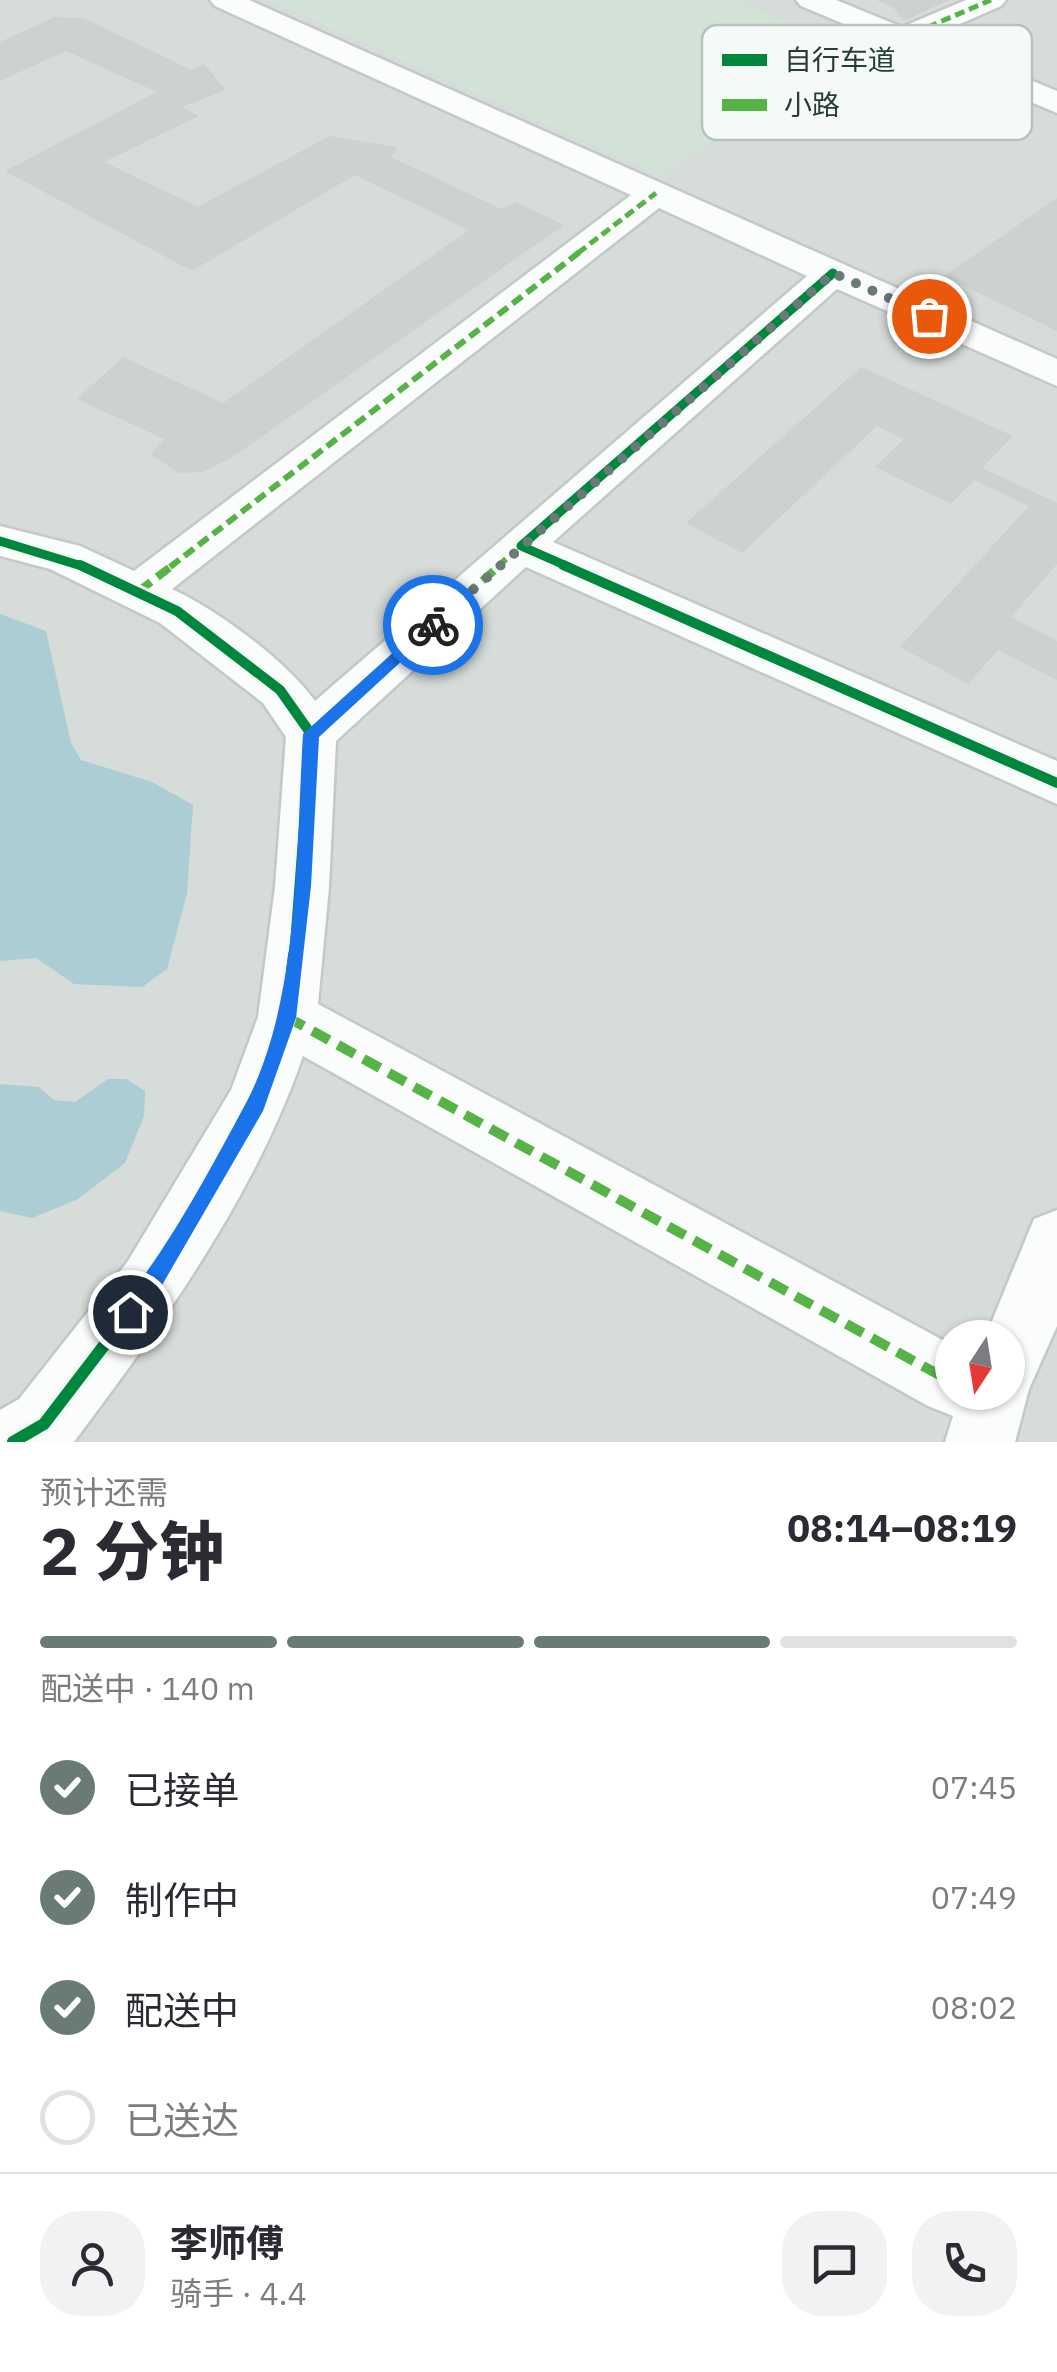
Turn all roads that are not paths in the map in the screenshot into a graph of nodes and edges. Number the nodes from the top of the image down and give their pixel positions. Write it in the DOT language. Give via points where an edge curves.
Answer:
graph roads {
  1 [pos="225,0"];
  2 [pos="811,0"];
  3 [pos="992,0"];
  4 [pos="870,25"];
  5 [pos="931,25"];
  6 [pos="1032,93"];
  7 [pos="1057,104"];
  8 [pos="656,194"];
  9 [pos="833,273"];
  10 [pos="1057,374"];
  11 [pos="0,541"];
  12 [pos="521,546"];
  13 [pos="139,592"];
  14 [pos="311,734"];
  15 [pos="1057,783"];
  16 [pos="287,1018"];
  17 [pos="1057,1242"];
  18 [pos="1020,1320"];
  19 [pos="935,1370"];
  20 [pos="13,1442"];
  1 -- 8 [label="street"];
  2 -- 4 [label="street"];
  3 -- 5 [label="street"];
  6 -- 7 [label="street"];
  8 -- 9 [label="street"];
  8 -- 13 [label="street"];
  9 -- 10 [label="street"];
  9 -- 12 [label="street"];
  11 -- 13 [label="street" via="64,557"];
  12 -- 14 [label="street"];
  12 -- 15 [label="street"];
  13 -- 14 [label="street" via="177,611 280,690"];
  14 -- 16 [label="street"];
  16 -- 19 [label="street"];
  16 -- 20 [label="street" via="256,1104 151,1284 44,1424"];
  17 -- 18 [label="street"];
}
